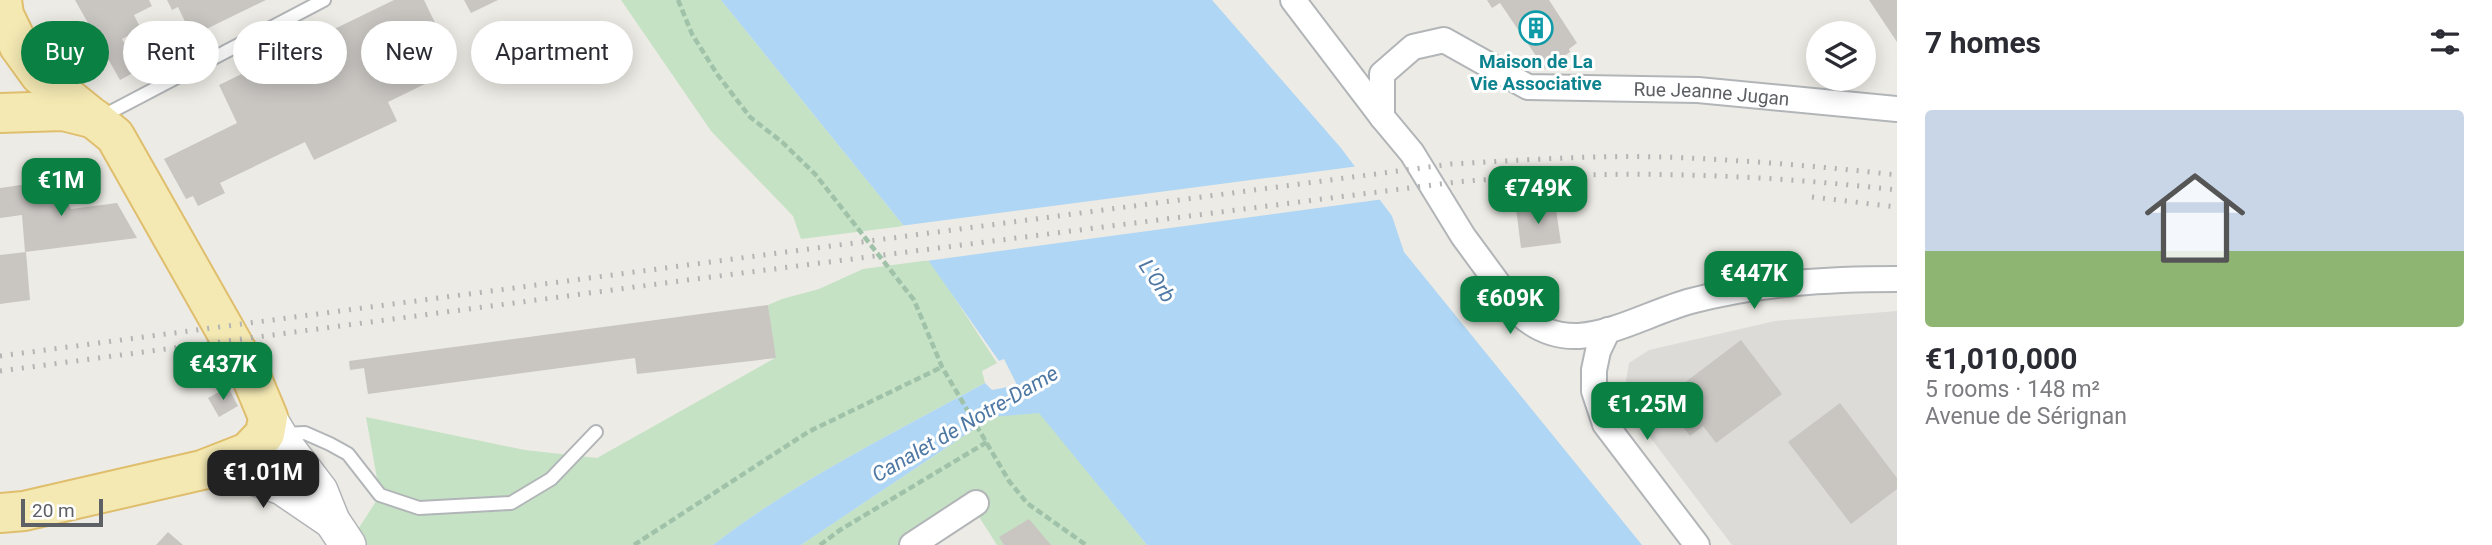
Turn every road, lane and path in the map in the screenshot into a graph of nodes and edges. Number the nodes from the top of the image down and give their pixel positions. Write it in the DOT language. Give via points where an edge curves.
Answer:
graph roads {
  1 [pos="2,0"];
  2 [pos="324,0"];
  3 [pos="678,0"];
  4 [pos="1293,0"];
  5 [pos="1897,109"];
  6 [pos="0,113"];
  7 [pos="1382,117"];
  8 [pos="97,120"];
  9 [pos="1897,279"];
  10 [pos="1608,330"];
  11 [pos="943,367"];
  12 [pos="270,429"];
  13 [pos="596,432"];
  14 [pos="987,442"];
  15 [pos="202,470"];
  16 [pos="976,503"];
  17 [pos="8,520"];
  18 [pos="340,533"];
  19 [pos="634,545"];
  20 [pos="820,545"];
  21 [pos="912,545"];
  22 [pos="1086,545"];
  23 [pos="1697,545"];
  1 -- 8 [label="main road" via="19,46 40,75"];
  2 -- 8 [label="lane"];
  3 -- 11 [label="path" via="692,34 750,117 815,174 914,300"];
  4 -- 7 [label="street"];
  5 -- 7 [label="street, Rue Jeanne Jugan" via="1698,90 1528,87 1444,40 1413,47 1382,74"];
  6 -- 8 [label="main road" via="63,111"];
  7 -- 10 [label="street" via="1412,153 1463,236 1521,315 1546,331 1578,336"];
  8 -- 12 [label="main road" via="115,136 250,374"];
  9 -- 10 [label="street" via="1825,279 1754,288 1691,301"];
  10 -- 23 [label="street" via="1594,370 1594,391 1605,424"];
  11 -- 14 [label="path"];
  11 -- 19 [label="path" via="808,432"];
  12 -- 13 [label="lane" via="306,433 330,444 348,454 380,495 419,508 510,503 551,479"];
  12 -- 15 [label="main road" via="248,452"];
  12 -- 18 [label="street" via="320,491"];
  14 -- 20 [label="path"];
  14 -- 22 [label="path" via="1027,503"];
  15 -- 17 [label="main road"];
  15 -- 18 [label="street" via="242,473 282,487"];
  16 -- 21 [label="street"];
}
